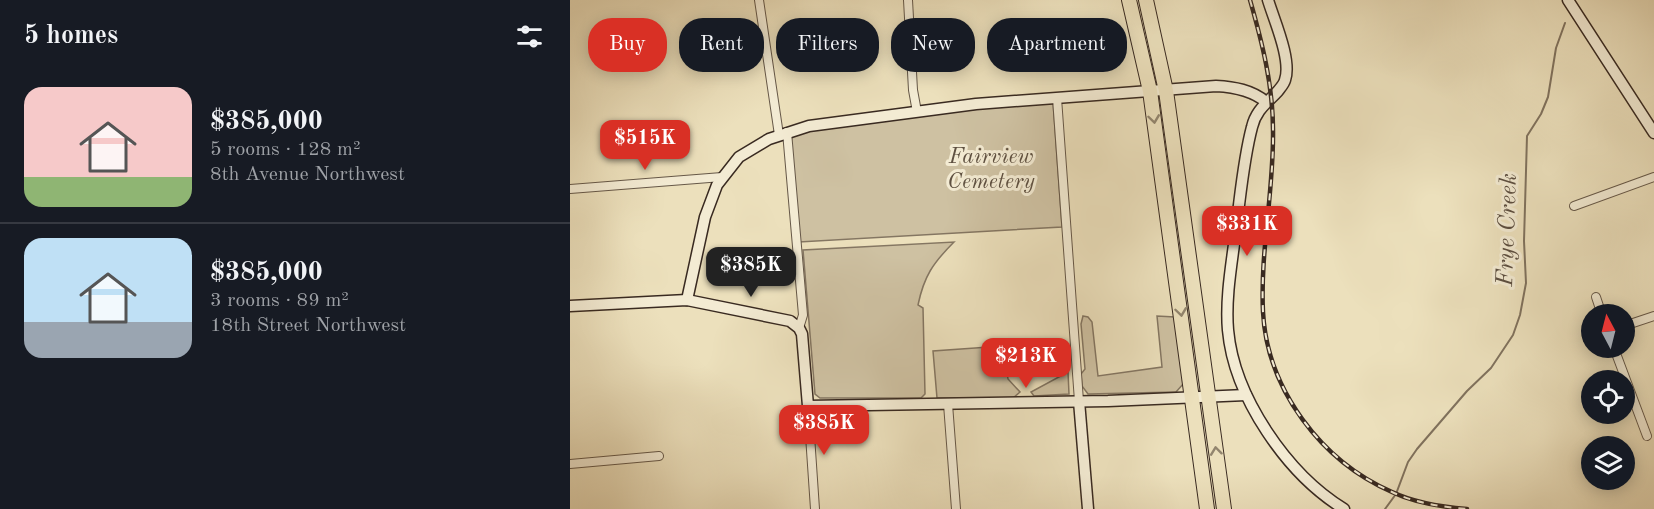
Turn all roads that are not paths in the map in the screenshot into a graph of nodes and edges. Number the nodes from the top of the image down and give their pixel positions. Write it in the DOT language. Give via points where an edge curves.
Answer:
graph roads {
  1 [pos="759,0"];
  2 [pos="908,0"];
  3 [pos="1129,0"];
  4 [pos="1146,0"];
  5 [pos="1268,0"];
  6 [pos="1568,0"];
  7 [pos="1166,91"];
  8 [pos="1150,92"];
  9 [pos="1057,98"];
  10 [pos="1266,102"];
  11 [pos="917,112"];
  12 [pos="1654,133"];
  13 [pos="783,134"];
  14 [pos="722,177"];
  15 [pos="1654,177"];
  16 [pos="570,189"];
  17 [pos="1574,206"];
  18 [pos="1596,297"];
  19 [pos="687,300"];
  20 [pos="1598,304"];
  21 [pos="570,306"];
  22 [pos="1654,316"];
  23 [pos="1635,322"];
  24 [pos="800,328"];
  25 [pos="1618,358"];
  26 [pos="1246,395"];
  27 [pos="1209,397"];
  28 [pos="1193,398"];
  29 [pos="1079,401"];
  30 [pos="948,404"];
  31 [pos="807,406"];
  32 [pos="1647,436"];
  33 [pos="659,456"];
  34 [pos="570,465"];
  35 [pos="815,509"];
  36 [pos="956,509"];
  37 [pos="1088,509"];
  38 [pos="1207,509"];
  39 [pos="1224,509"];
  40 [pos="1344,509"];
  1 -- 13 [label="street"];
  2 -- 11 [label="street"];
  3 -- 8 [label="highway"];
  4 -- 7 [label="highway"];
  5 -- 10 [label="street" via="1286,70 1284,82"];
  6 -- 12 [label="street"];
  7 -- 8 [label="street"];
  7 -- 10 [label="street" via="1228,87 1251,92"];
  7 -- 27 [label="highway"];
  8 -- 9 [label="street"];
  8 -- 28 [label="highway, one-way"];
  9 -- 11 [label="street"];
  9 -- 29 [label="street"];
  10 -- 26 [label="street" via="1255,116 1250,135 1228,304 1230,342"];
  11 -- 13 [label="street" via="809,126"];
  13 -- 14 [label="street" via="747,152"];
  13 -- 24 [label="street" via="803,315"];
  14 -- 16 [label="street"];
  14 -- 19 [label="street" via="705,217"];
  15 -- 17 [label="street"];
  18 -- 20 [label="street"];
  19 -- 21 [label="street"];
  19 -- 24 [label="street" via="787,320"];
  22 -- 23 [label="street"];
  24 -- 31 [label="street"];
  25 -- 32 [label="street"];
  26 -- 27 [label="street"];
  26 -- 40 [label="street" via="1298,470"];
  27 -- 28 [label="street"];
  39 -- 27 [label="highway, one-way"];
  28 -- 29 [label="street"];
  28 -- 38 [label="highway"];
  29 -- 30 [label="street"];
  29 -- 37 [label="street"];
  30 -- 31 [label="street"];
  30 -- 36 [label="street"];
  31 -- 35 [label="street"];
  33 -- 34 [label="street"];
}
